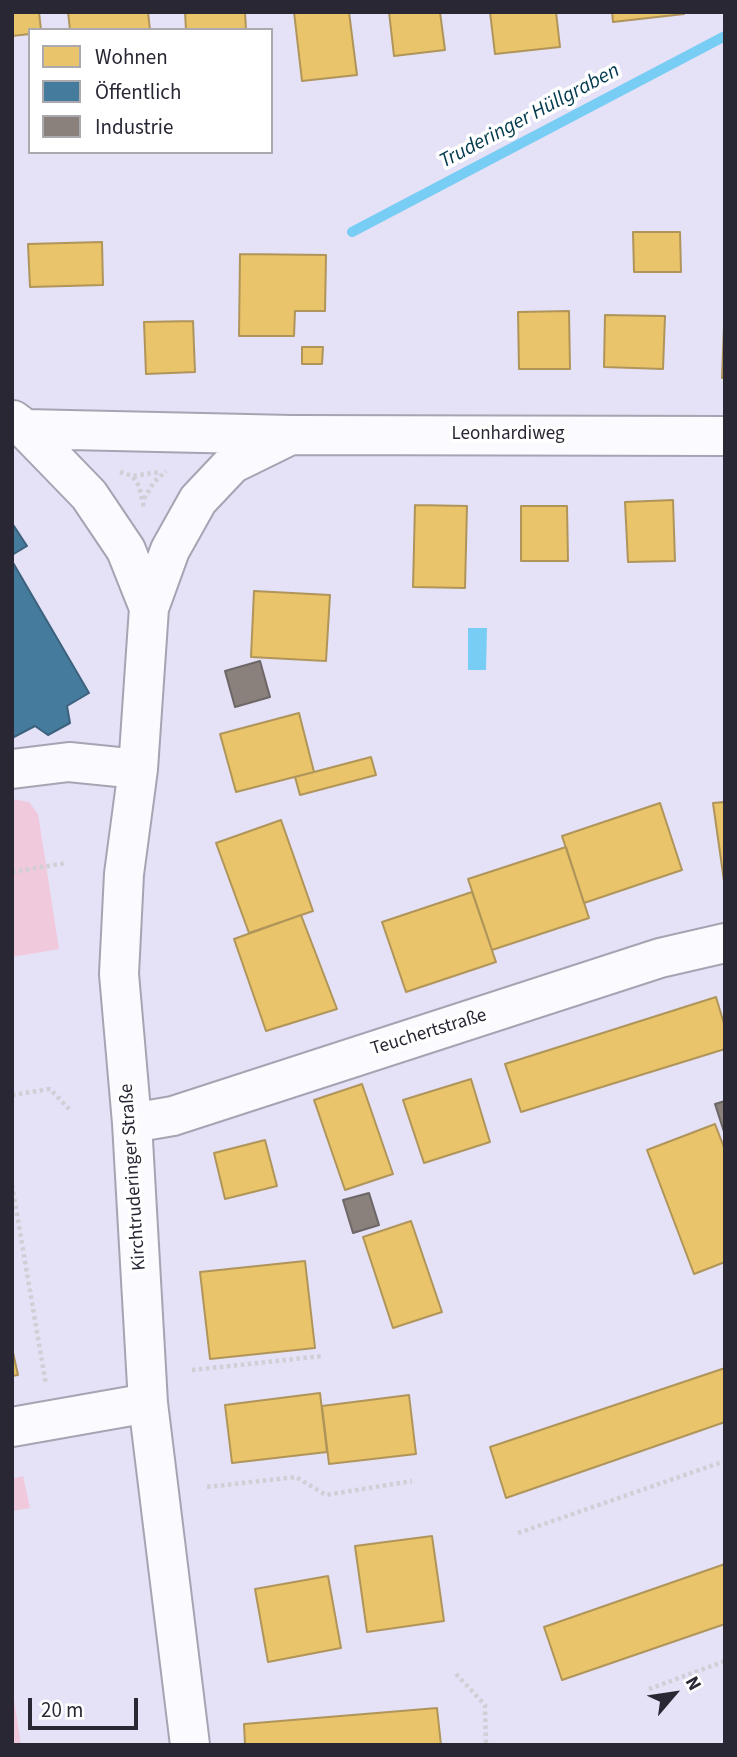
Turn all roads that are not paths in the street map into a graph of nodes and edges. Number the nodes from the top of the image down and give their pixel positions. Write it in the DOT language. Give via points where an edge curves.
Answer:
graph roads {
  1 [pos="19,424"];
  2 [pos="291,435"];
  3 [pos="725,436"];
  4 [pos="149,608"];
  5 [pos="12,769"];
  6 [pos="138,769"];
  7 [pos="725,943"];
  8 [pos="132,1123"];
  9 [pos="148,1403"];
  10 [pos="12,1427"];
  11 [pos="190,1745"];
  1 -- 2 [label="street, Leonhardiweg"];
  1 -- 4 [label="street" via="89,495 126,550"];
  2 -- 3 [label="street, Leonhardiweg"];
  2 -- 4 [label="street, Leonhardiweg" via="232,464 198,500 170,550"];
  4 -- 6 [label="street, Kirchtruderinger Straße"];
  5 -- 6 [label="street" via="69,762"];
  6 -- 8 [label="street, Kirchtruderinger Straße" via="124,874 119,974"];
  7 -- 8 [label="street, Teuchertstraße" via="660,958 173,1116"];
  8 -- 9 [label="street, Kirchtruderinger Straße"];
  9 -- 10 [label="street"];
  9 -- 11 [label="street, Kirchtruderinger Straße"];
}
